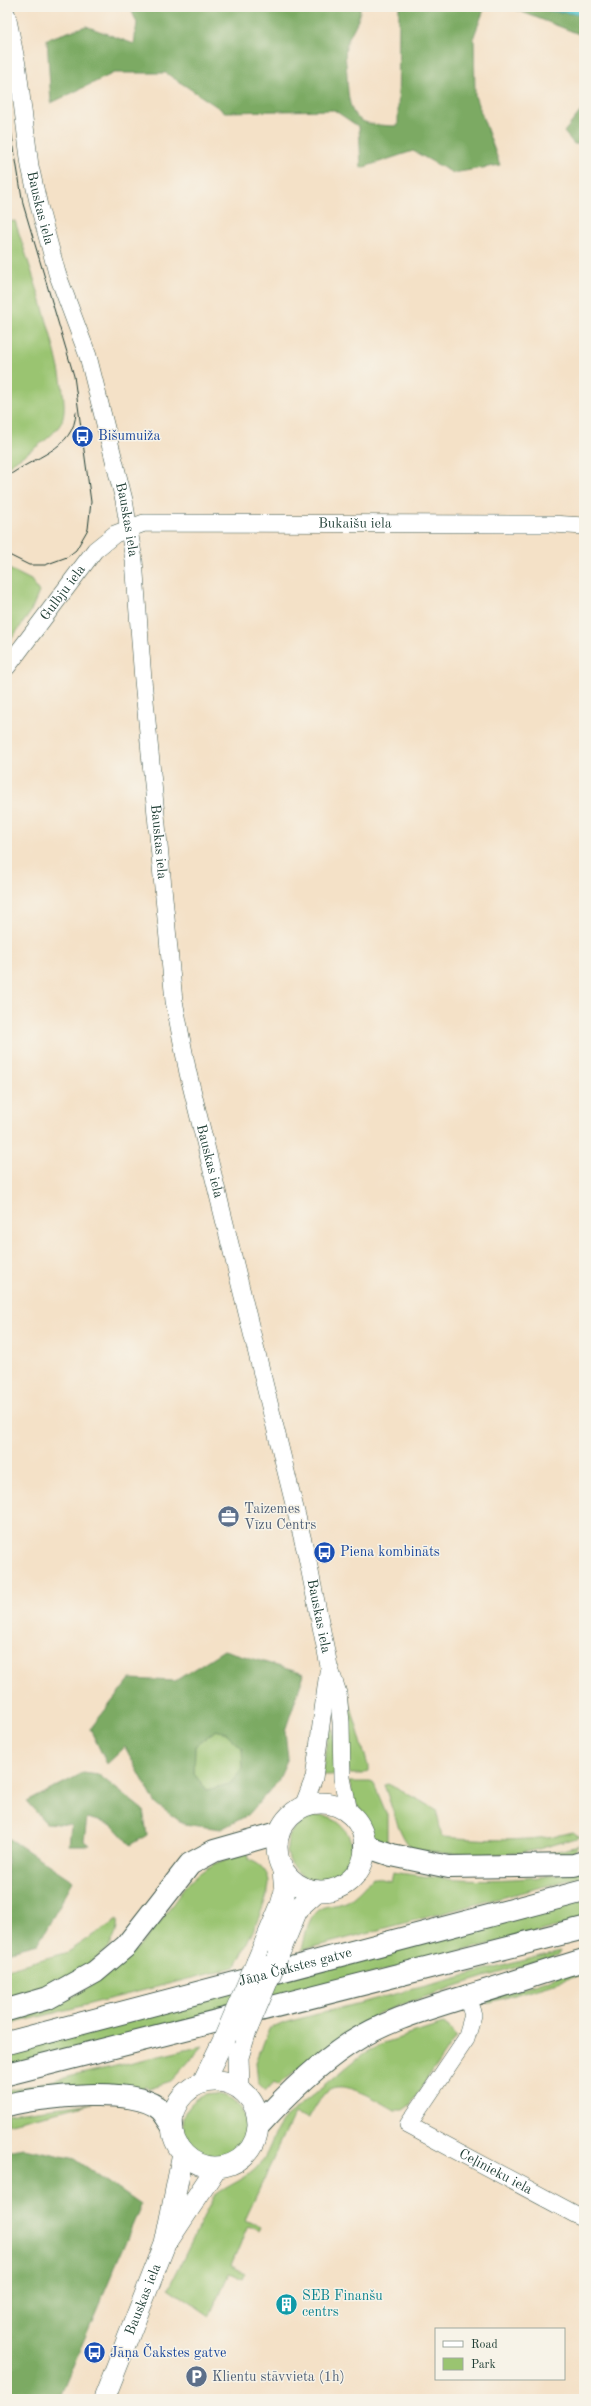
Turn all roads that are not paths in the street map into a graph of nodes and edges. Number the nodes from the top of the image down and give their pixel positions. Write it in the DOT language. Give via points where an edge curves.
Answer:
graph roads {
  1 [pos="7,15"];
  2 [pos="584,526"];
  3 [pos="128,529"];
  4 [pos="7,667"];
  5 [pos="329,1666"];
  6 [pos="303,1806"];
  7 [pos="348,1812"];
  8 [pos="278,1832"];
  9 [pos="366,1846"];
  10 [pos="584,1862"];
  11 [pos="283,1871"];
  12 [pos="317,1891"];
  13 [pos="584,1891"];
  14 [pos="584,1928"];
  15 [pos="584,1960"];
  16 [pos="467,1997"];
  17 [pos="7,2010"];
  18 [pos="7,2043"];
  19 [pos="7,2074"];
  20 [pos="203,2082"];
  21 [pos="239,2087"];
  22 [pos="7,2105"];
  23 [pos="172,2125"];
  24 [pos="259,2125"];
  25 [pos="183,2154"];
  26 [pos="216,2168"];
  27 [pos="584,2219"];
  28 [pos="165,2244"];
  29 [pos="104,2399"];
  1 -- 3 [label="street, Bauskas iela" via="18,70 30,166 39,206 57,273 88,356 122,493"];
  2 -- 3 [label="street, Bukaišu iela" via="144,523"];
  3 -- 4 [label="street, Gulbju iela" via="115,534 83,564"];
  3 -- 5 [label="street, Bauskas iela" via="134,560 174,1001 189,1081 307,1557"];
  5 -- 6 [label="street" via="315,1771"];
  5 -- 7 [label="street" via="338,1692 342,1778"];
  6 -- 7 [label="main road" via="327,1802"];
  6 -- 8 [label="main road" via="288,1817"];
  7 -- 9 [label="main road" via="360,1827"];
  8 -- 11 [label="main road" via="276,1846"];
  8 -- 17 [label="highway" via="214,1851 190,1864 126,1946 100,1969 48,1998"];
  9 -- 10 [label="highway" via="418,1862 448,1867 574,1865"];
  9 -- 12 [label="main road" via="361,1867 347,1883 338,1888"];
  11 -- 12 [label="main road" via="298,1884"];
  11 -- 20 [label="main road, bridge" via="285,1891 281,1905"];
  12 -- 21 [label="main road, bridge" via="298,1908 245,2034 238,2057"];
  13 -- 18 [label="highway, Jāņa Čakstes gatve"];
  14 -- 19 [label="highway"];
  15 -- 16 [label="highway"];
  16 -- 24 [label="highway" via="428,2007 385,2024 350,2043 282,2099"];
  16 -- 27 [label="street, Ceļinieku iela" via="473,2015 466,2039 408,2125"];
  20 -- 21 [label="main road" via="215,2080"];
  20 -- 23 [label="main road" via="192,2087 180,2099 173,2114"];
  21 -- 24 [label="main road" via="250,2097 257,2110"];
  22 -- 23 [label="highway" via="59,2095 96,2094 121,2097 144,2100 161,2109"];
  23 -- 25 [label="main road" via="175,2140"];
  24 -- 26 [label="main road" via="258,2135 249,2152 234,2163"];
  25 -- 26 [label="main road" via="193,2161"];
  25 -- 28 [label="main road, Bauskas iela"];
  26 -- 28 [label="main road, Bauskas iela"];
  28 -- 29 [label="main road, Bauskas iela"];
}
